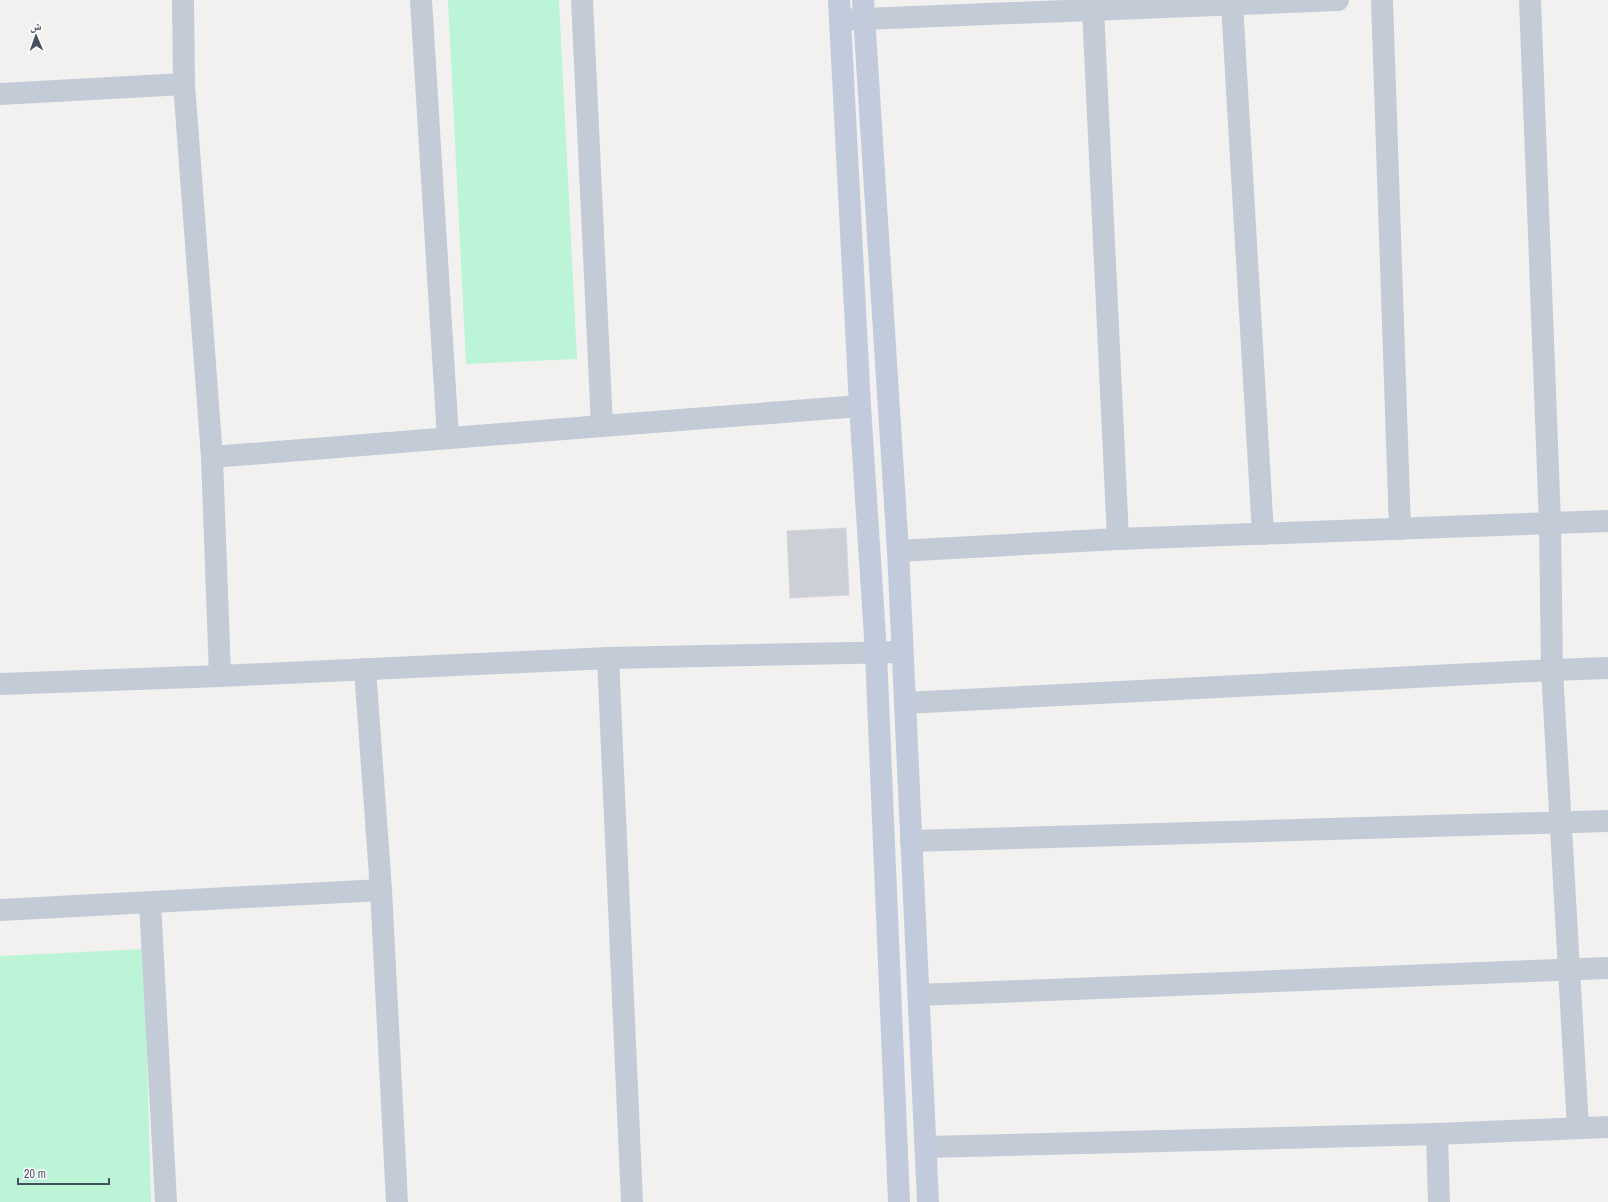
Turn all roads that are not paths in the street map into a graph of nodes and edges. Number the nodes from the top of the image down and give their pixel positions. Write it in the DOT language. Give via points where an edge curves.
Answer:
graph roads {
  1 [pos="183,0"];
  2 [pos="421,0"];
  3 [pos="582,0"];
  4 [pos="1338,0"];
  5 [pos="1382,0"];
  6 [pos="1530,0"];
  7 [pos="1232,4"];
  8 [pos="863,9"];
  9 [pos="1093,9"];
  10 [pos="839,10"];
  11 [pos="184,84"];
  12 [pos="0,94"];
  13 [pos="860,406"];
  14 [pos="602,426"];
  15 [pos="448,438"];
  16 [pos="212,457"];
  17 [pos="1608,521"];
  18 [pos="1550,523"];
  19 [pos="1400,529"];
  20 [pos="1263,534"];
  21 [pos="1118,539"];
  22 [pos="898,551"];
  23 [pos="902,652"];
  24 [pos="876,653"];
  25 [pos="608,658"];
  26 [pos="1608,668"];
  27 [pos="365,669"];
  28 [pos="1552,670"];
  29 [pos="220,676"];
  30 [pos="0,684"];
  31 [pos="905,703"];
  32 [pos="1608,821"];
  33 [pos="1560,822"];
  34 [pos="911,840"];
  35 [pos="381,890"];
  36 [pos="150,902"];
  37 [pos="0,910"];
  38 [pos="1608,968"];
  39 [pos="1570,969"];
  40 [pos="918,995"];
  41 [pos="1608,1127"];
  42 [pos="1578,1128"];
  43 [pos="1437,1134"];
  44 [pos="926,1147"];
  45 [pos="166,1202"];
  46 [pos="397,1202"];
  47 [pos="632,1202"];
  48 [pos="899,1202"];
  49 [pos="928,1202"];
  50 [pos="1439,1202"];
  1 -- 11 [label="street"];
  2 -- 15 [label="street"];
  3 -- 14 [label="street"];
  4 -- 7 [label="street"];
  5 -- 19 [label="street"];
  6 -- 18 [label="street"];
  7 -- 9 [label="street"];
  7 -- 20 [label="street"];
  8 -- 9 [label="street"];
  8 -- 10 [label="street"];
  8 -- 22 [label="street"];
  9 -- 21 [label="street"];
  10 -- 13 [label="street"];
  11 -- 12 [label="street"];
  11 -- 16 [label="street"];
  13 -- 14 [label="street"];
  13 -- 24 [label="street"];
  14 -- 15 [label="street"];
  15 -- 16 [label="street"];
  16 -- 29 [label="street"];
  17 -- 18 [label="street"];
  18 -- 19 [label="street"];
  18 -- 28 [label="street"];
  19 -- 20 [label="street"];
  20 -- 21 [label="street"];
  21 -- 22 [label="street"];
  22 -- 23 [label="street"];
  23 -- 24 [label="street"];
  23 -- 31 [label="street"];
  24 -- 25 [label="street"];
  24 -- 48 [label="street"];
  25 -- 27 [label="street"];
  25 -- 47 [label="street"];
  26 -- 28 [label="street"];
  27 -- 29 [label="street"];
  27 -- 35 [label="street"];
  28 -- 31 [label="street"];
  28 -- 33 [label="street"];
  29 -- 30 [label="street"];
  31 -- 34 [label="street"];
  32 -- 33 [label="street"];
  33 -- 34 [label="street"];
  33 -- 39 [label="street"];
  34 -- 40 [label="street"];
  35 -- 36 [label="street"];
  35 -- 46 [label="street"];
  36 -- 37 [label="street"];
  36 -- 45 [label="street"];
  38 -- 39 [label="street"];
  39 -- 40 [label="street"];
  39 -- 42 [label="street"];
  40 -- 44 [label="street"];
  41 -- 42 [label="street"];
  42 -- 43 [label="street"];
  43 -- 44 [label="street"];
  43 -- 50 [label="street"];
  44 -- 49 [label="street"];
}
